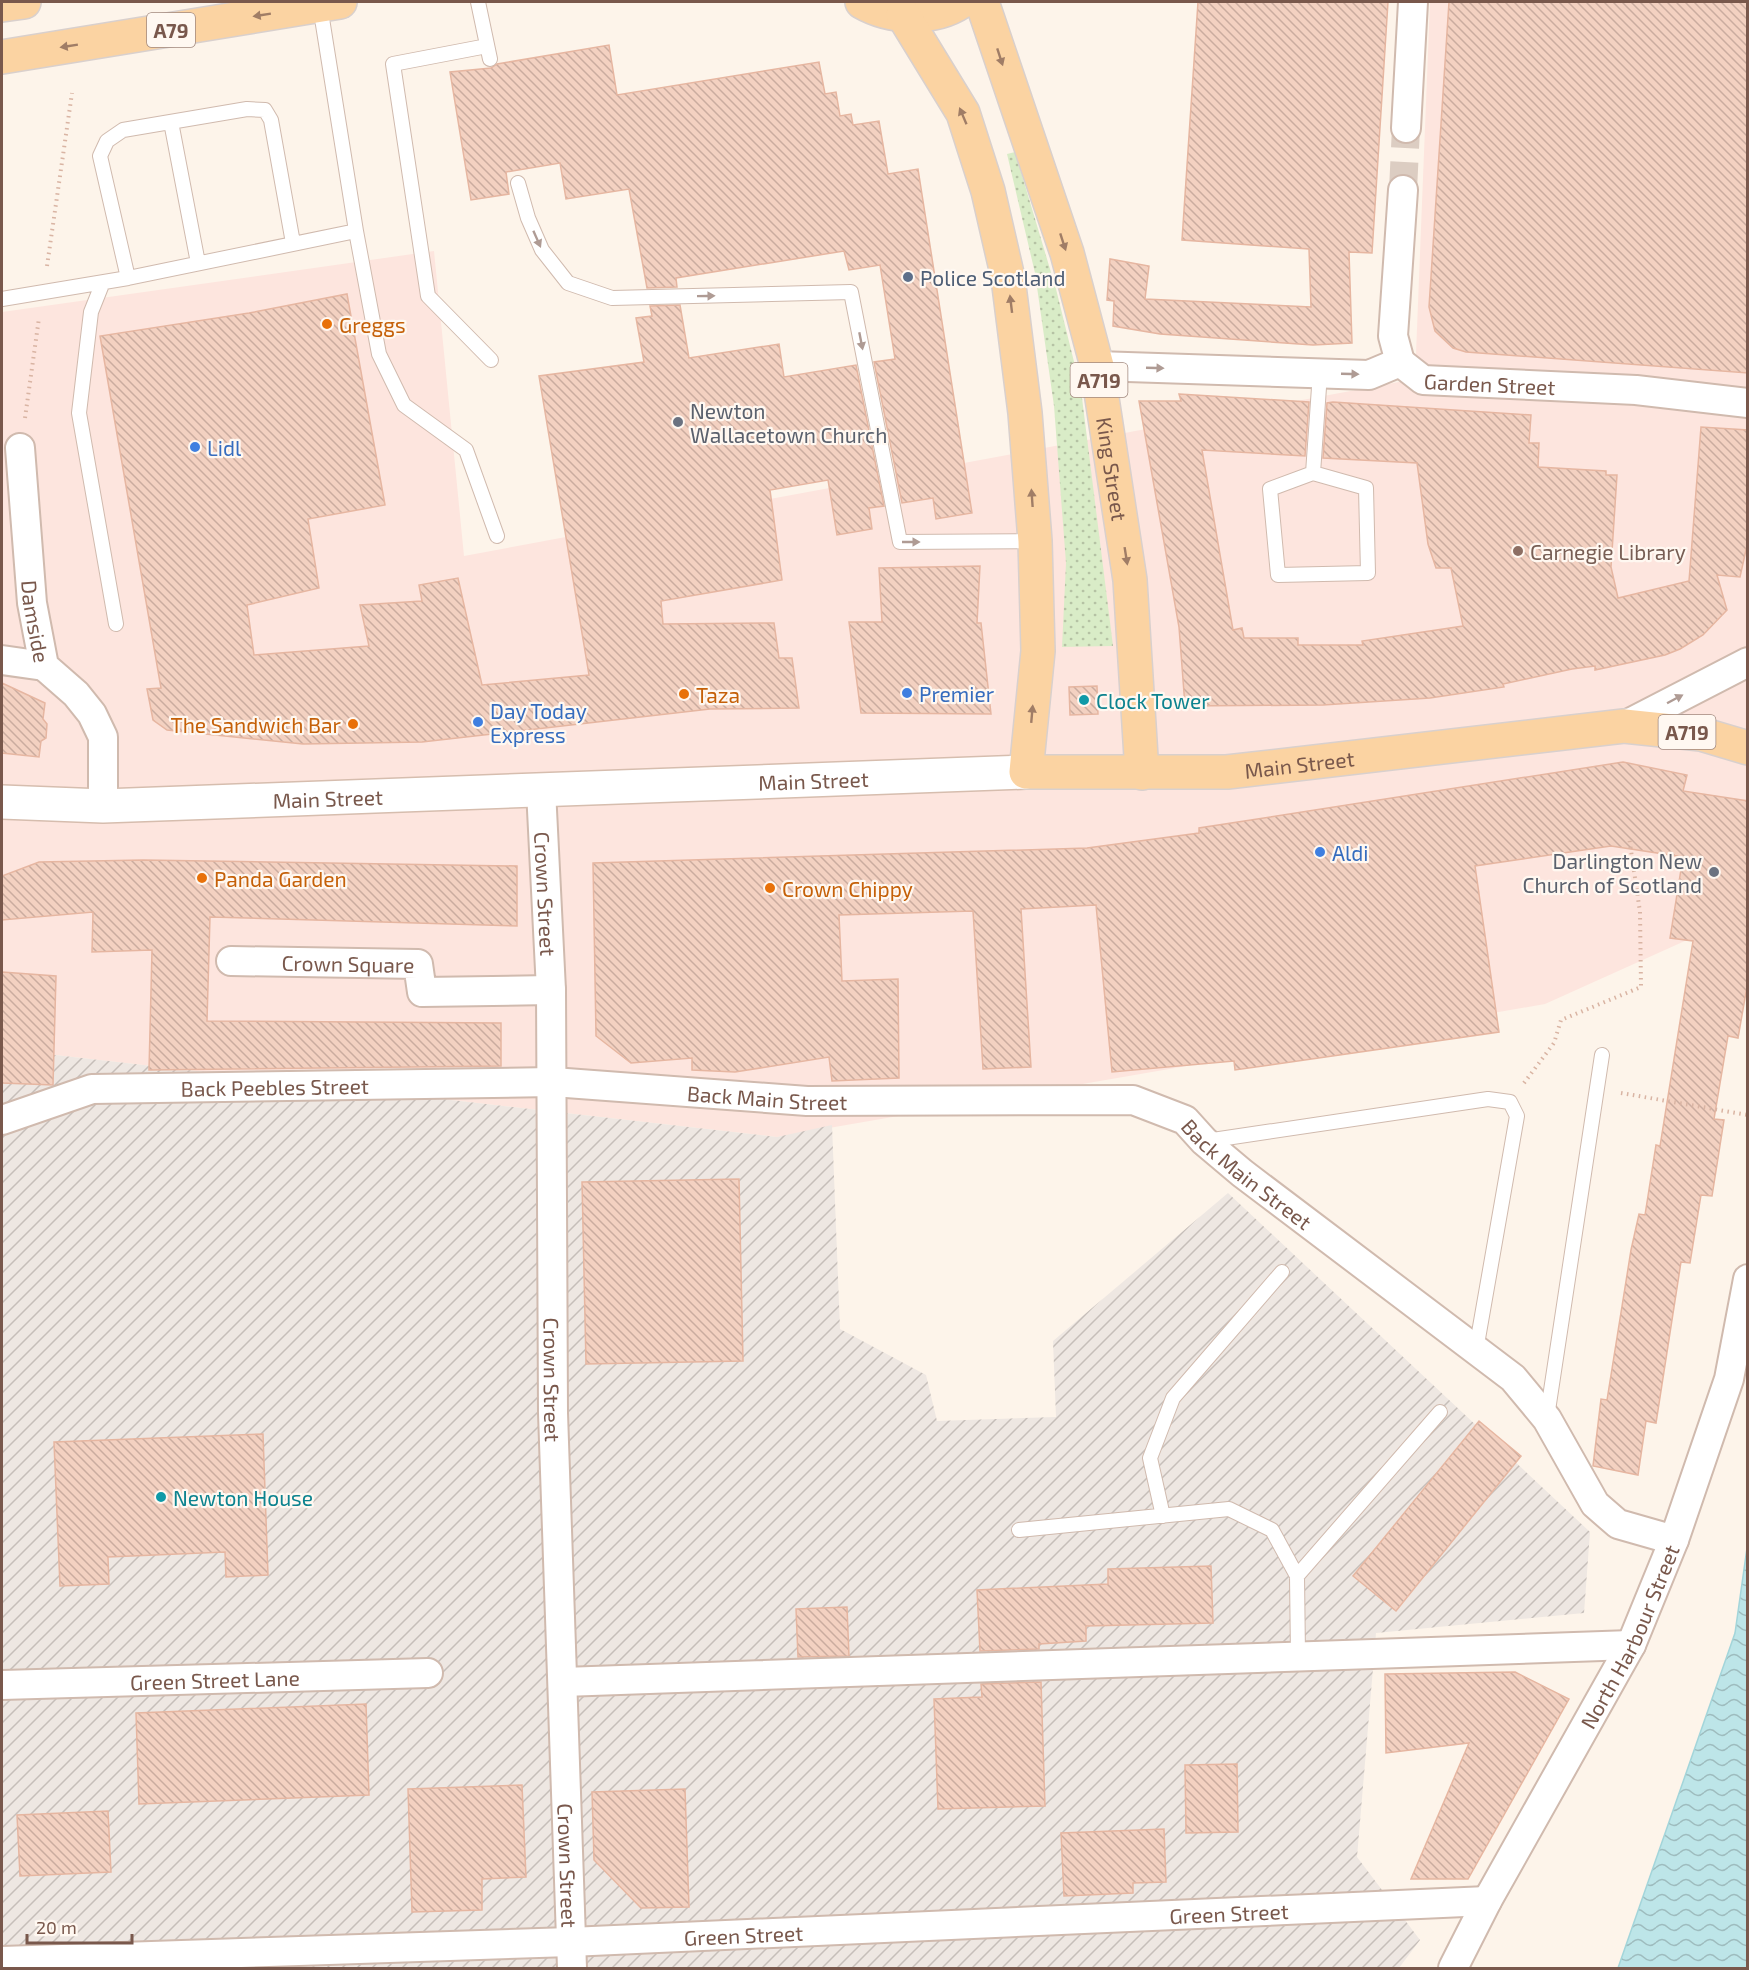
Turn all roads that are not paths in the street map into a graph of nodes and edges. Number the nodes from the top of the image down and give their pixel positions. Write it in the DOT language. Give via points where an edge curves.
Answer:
graph roads {
  1 [pos="24,2"];
  2 [pos="478,2"];
  3 [pos="862,2"];
  4 [pos="961,2"];
  5 [pos="982,2"];
  6 [pos="1413,2"];
  7 [pos="330,4"];
  8 [pos="2,5"];
  9 [pos="903,15"];
  10 [pos="2,57"];
  11 [pos="171,122"];
  12 [pos="1406,128"];
  13 [pos="518,183"];
  14 [pos="1403,190"];
  15 [pos="356,231"];
  16 [pos="293,243"];
  17 [pos="198,263"];
  18 [pos="128,278"];
  19 [pos="103,282"];
  20 [pos="2,299"];
  21 [pos="491,360"];
  22 [pos="1400,362"];
  23 [pos="1097,366"];
  24 [pos="1320,373"];
  25 [pos="1748,404"];
  26 [pos="20,448"];
  27 [pos="1313,473"];
  28 [pos="497,536"];
  29 [pos="1035,541"];
  30 [pos="116,624"];
  31 [pos="2,660"];
  32 [pos="1748,662"];
  33 [pos="44,666"];
  34 [pos="1624,726"];
  35 [pos="1748,748"];
  36 [pos="1026,772"];
  37 [pos="1142,773"];
  38 [pos="541,790"];
  39 [pos="2,802"];
  40 [pos="103,806"];
  41 [pos="231,961"];
  42 [pos="550,990"];
  43 [pos="1602,1055"];
  44 [pos="553,1082"];
  45 [pos="2,1120"];
  46 [pos="1204,1141"];
  47 [pos="1282,1272"];
  48 [pos="1748,1279"];
  49 [pos="1476,1350"];
  50 [pos="1440,1412"];
  51 [pos="1547,1419"];
  52 [pos="1163,1516"];
  53 [pos="1019,1530"];
  54 [pos="1674,1540"];
  55 [pos="1297,1576"];
  56 [pos="1631,1645"];
  57 [pos="1298,1656"];
  58 [pos="428,1673"];
  59 [pos="562,1682"];
  60 [pos="2,1686"];
  61 [pos="1487,1901"];
  62 [pos="571,1955"];
  63 [pos="2,1961"];
  64 [pos="1453,1968"];
  1 -- 8 [label="main road"];
  2 -- 21 [label="lane" via="489,52 393,64 428,296"];
  3 -- 9 [label="main road" via="874,9"];
  4 -- 9 [label="main road" via="930,14"];
  5 -- 23 [label="main road, King Street / A719, one-way" via="1067,253"];
  6 -- 12 [label="street"];
  7 -- 10 [label="main road, A79, one-way"];
  7 -- 15 [label="lane"];
  29 -- 9 [label="main road, one-way" via="1025,413 1008,278 988,191 963,113"];
  11 -- 16 [label="lane" via="247,109 265,110 271,120"];
  11 -- 17 [label="lane"];
  11 -- 18 [label="lane" via="123,130 107,141 100,156"];
  13 -- 29 [label="lane, one-way" via="542,250 568,283 612,298 851,292 900,542"];
  14 -- 22 [label="street" via="1394,336"];
  15 -- 16 [label="lane"];
  15 -- 28 [label="lane" via="379,354 404,405 466,450"];
  16 -- 17 [label="lane"];
  17 -- 18 [label="lane"];
  18 -- 19 [label="lane"];
  19 -- 20 [label="lane"];
  19 -- 30 [label="lane" via="91,312 79,413"];
  24 -- 22 [label="street, Garden Street, one-way" via="1369,375"];
  22 -- 25 [label="street, Garden Street" via="1423,380 1636,390"];
  23 -- 24 [label="street, Garden Street, one-way"];
  23 -- 37 [label="main road, King Street / A719, one-way" via="1130,580"];
  24 -- 27 [label="lane"];
  26 -- 33 [label="street, Damside" via="32,603"];
  27 -- 27 [label="lane" via="1270,489 1278,575 1368,573 1366,488"];
  36 -- 29 [label="main road, one-way" via="1038,651"];
  31 -- 33 [label="street"];
  34 -- 32 [label="street, one-way"];
  33 -- 40 [label="street, Damside" via="76,694 103,736"];
  34 -- 35 [label="main road, A719" via="1701,734"];
  34 -- 37 [label="main road, Main Street / A719" via="1227,772"];
  36 -- 37 [label="main road, Main Street / A719"];
  36 -- 38 [label="street, Main Street"];
  38 -- 40 [label="street, Main Street"];
  38 -- 42 [label="street, Crown Street"];
  39 -- 40 [label="street, Main Street"];
  41 -- 42 [label="street, Crown Square" via="418,964 422,992"];
  42 -- 44 [label="street, Crown Street"];
  43 -- 51 [label="lane"];
  44 -- 45 [label="street, Back Peebles Street" via="92,1089"];
  44 -- 46 [label="street, Back Main Street" via="807,1101 1133,1100 1185,1120"];
  44 -- 59 [label="street, Crown Street" via="553,1413"];
  46 -- 49 [label="street, Back Main Street"];
  46 -- 49 [label="lane" via="1488,1099 1510,1102 1517,1116"];
  47 -- 52 [label="lane" via="1173,1398 1150,1458"];
  48 -- 54 [label="street, North Harbour Street" via="1729,1380"];
  49 -- 51 [label="street, Back Main Street" via="1513,1378"];
  50 -- 55 [label="lane"];
  51 -- 54 [label="street, Back Main Street" via="1595,1504 1618,1524"];
  52 -- 53 [label="lane"];
  52 -- 55 [label="lane" via="1228,1509 1272,1530"];
  54 -- 56 [label="street, North Harbour Street"];
  55 -- 57 [label="lane"];
  56 -- 57 [label="street"];
  56 -- 61 [label="street, North Harbour Street"];
  57 -- 59 [label="street"];
  58 -- 60 [label="street, Green Street Lane"];
  59 -- 62 [label="street, Crown Street"];
  61 -- 62 [label="street, Green Street"];
  61 -- 64 [label="street, North Harbour Street"];
  62 -- 63 [label="street, Green Street"];
}
